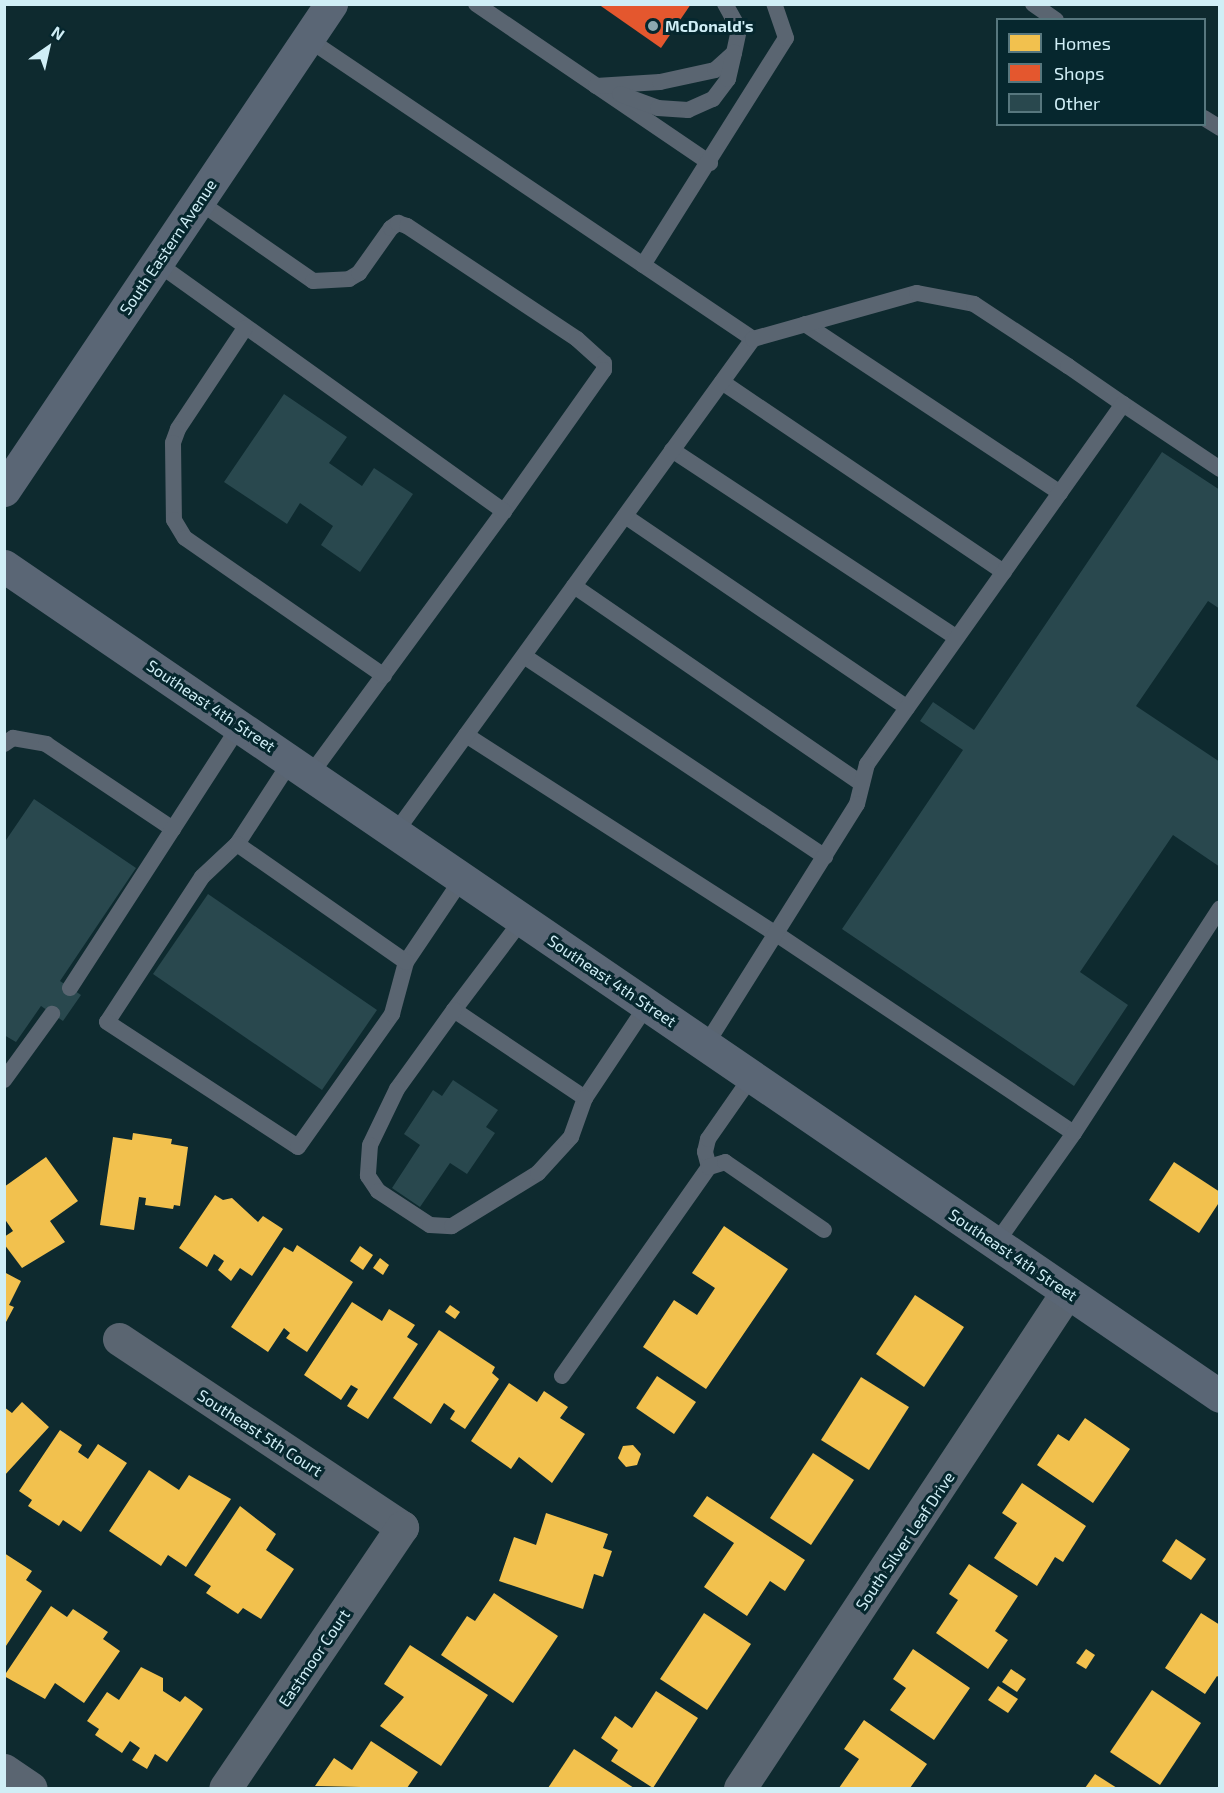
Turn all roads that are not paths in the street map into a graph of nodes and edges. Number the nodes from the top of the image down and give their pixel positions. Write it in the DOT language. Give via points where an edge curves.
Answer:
graph roads {
  1 [pos="331,4"];
  2 [pos="725,4"];
  3 [pos="774,4"];
  4 [pos="1034,4"];
  5 [pos="480,6"];
  6 [pos="1053,18"];
  7 [pos="308,39"];
  8 [pos="734,53"];
  9 [pos="596,86"];
  10 [pos="1206,119"];
  11 [pos="1220,128"];
  12 [pos="710,163"];
  13 [pos="198,201"];
  14 [pos="157,263"];
  15 [pos="643,265"];
  16 [pos="805,324"];
  17 [pos="245,328"];
  18 [pos="753,339"];
  19 [pos="722,382"];
  20 [pos="1124,405"];
  21 [pos="672,450"];
  22 [pos="1220,469"];
  23 [pos="4,490"];
  24 [pos="1060,493"];
  25 [pos="504,511"];
  26 [pos="625,516"];
  27 [pos="4,566"];
  28 [pos="1004,572"];
  29 [pos="574,586"];
  30 [pos="957,638"];
  31 [pos="524,656"];
  32 [pos="384,676"];
  33 [pos="907,708"];
  34 [pos="240,725"];
  35 [pos="466,735"];
  36 [pos="4,744"];
  37 [pos="301,768"];
  38 [pos="862,784"];
  39 [pos="173,829"];
  40 [pos="395,833"];
  41 [pos="237,844"];
  42 [pos="825,857"];
  43 [pos="462,879"];
  44 [pos="1220,908"];
  45 [pos="522,920"];
  46 [pos="778,935"];
  47 [pos="406,962"];
  48 [pos="70,988"];
  49 [pos="647,1005"];
  50 [pos="454,1010"];
  51 [pos="52,1014"];
  52 [pos="706,1046"];
  53 [pos="752,1077"];
  54 [pos="4,1080"];
  55 [pos="585,1098"];
  56 [pos="1074,1132"];
  57 [pos="709,1167"];
  58 [pos="824,1230"];
  59 [pos="996,1243"];
  60 [pos="1067,1292"];
  61 [pos="118,1339"];
  62 [pos="562,1376"];
  63 [pos="1220,1396"];
  64 [pos="402,1527"];
  65 [pos="4,1770"];
  66 [pos="31,1788"];
  67 [pos="225,1788"];
  68 [pos="740,1788"];
  1 -- 7 [label="main road, South Eastern Avenue"];
  2 -- 8 [label="lane" via="739,29"];
  3 -- 12 [label="lane" via="786,38"];
  4 -- 6 [label="lane"];
  5 -- 9 [label="lane"];
  7 -- 13 [label="main road, South Eastern Avenue"];
  7 -- 15 [label="lane"];
  8 -- 9 [label="lane" via="715,70 660,82"];
  8 -- 9 [label="lane" via="728,79 713,99 688,110 658,108"];
  9 -- 12 [label="lane"];
  10 -- 11 [label="lane"];
  12 -- 15 [label="lane"];
  13 -- 14 [label="main road, South Eastern Avenue"];
  13 -- 25 [label="lane" via="313,281 349,279 359,273 391,228 398,223 407,226 601,356 604,370"];
  14 -- 17 [label="lane"];
  14 -- 23 [label="main road, South Eastern Avenue"];
  15 -- 18 [label="lane"];
  16 -- 18 [label="lane"];
  16 -- 20 [label="lane" via="917,293 974,304"];
  16 -- 24 [label="lane"];
  17 -- 25 [label="lane"];
  17 -- 32 [label="lane" via="178,429 173,443 174,520 185,538"];
  18 -- 19 [label="lane"];
  19 -- 21 [label="lane"];
  19 -- 28 [label="lane"];
  20 -- 22 [label="lane"];
  20 -- 24 [label="lane"];
  21 -- 26 [label="lane"];
  21 -- 30 [label="lane"];
  24 -- 28 [label="lane"];
  25 -- 32 [label="lane"];
  26 -- 29 [label="lane"];
  26 -- 33 [label="lane"];
  27 -- 34 [label="main road, Southeast 4th Street"];
  28 -- 30 [label="lane"];
  29 -- 31 [label="lane"];
  29 -- 38 [label="lane"];
  30 -- 33 [label="lane"];
  31 -- 35 [label="lane"];
  31 -- 42 [label="lane"];
  32 -- 37 [label="lane"];
  33 -- 38 [label="lane" via="867,764"];
  34 -- 37 [label="main road, Southeast 4th Street"];
  34 -- 39 [label="lane"];
  35 -- 40 [label="lane"];
  35 -- 46 [label="lane"];
  36 -- 39 [label="lane" via="13,738 45,744"];
  37 -- 40 [label="main road, Southeast 4th Street"];
  37 -- 41 [label="lane"];
  38 -- 42 [label="lane" via="857,804"];
  39 -- 48 [label="lane"];
  40 -- 43 [label="main road, Southeast 4th Street"];
  41 -- 47 [label="lane"];
  41 -- 47 [label="lane" via="202,877 108,1022 298,1147 392,1014"];
  42 -- 46 [label="lane"];
  43 -- 45 [label="main road, Southeast 4th Street"];
  43 -- 47 [label="lane"];
  44 -- 56 [label="lane"];
  45 -- 49 [label="main road, Southeast 4th Street"];
  45 -- 50 [label="lane"];
  46 -- 52 [label="lane"];
  46 -- 56 [label="lane"];
  49 -- 52 [label="main road, Southeast 4th Street"];
  49 -- 55 [label="lane"];
  50 -- 55 [label="lane"];
  50 -- 55 [label="lane" via="397,1089 370,1146 368,1176 378,1191 430,1225 452,1226 538,1173 571,1137"];
  51 -- 54 [label="lane"];
  52 -- 53 [label="main road, Southeast 4th Street"];
  53 -- 57 [label="lane" via="708,1139 705,1147"];
  53 -- 59 [label="main road, Southeast 4th Street"];
  56 -- 59 [label="lane"];
  57 -- 58 [label="lane" via="725,1162"];
  57 -- 62 [label="lane"];
  59 -- 60 [label="main road, Southeast 4th Street"];
  60 -- 63 [label="main road, Southeast 4th Street"];
  60 -- 68 [label="street, South Silver Leaf Drive"];
  61 -- 64 [label="street, Southeast 5th Court"];
  64 -- 67 [label="street, Eastmoor Court"];
  65 -- 66 [label="street"];
}
